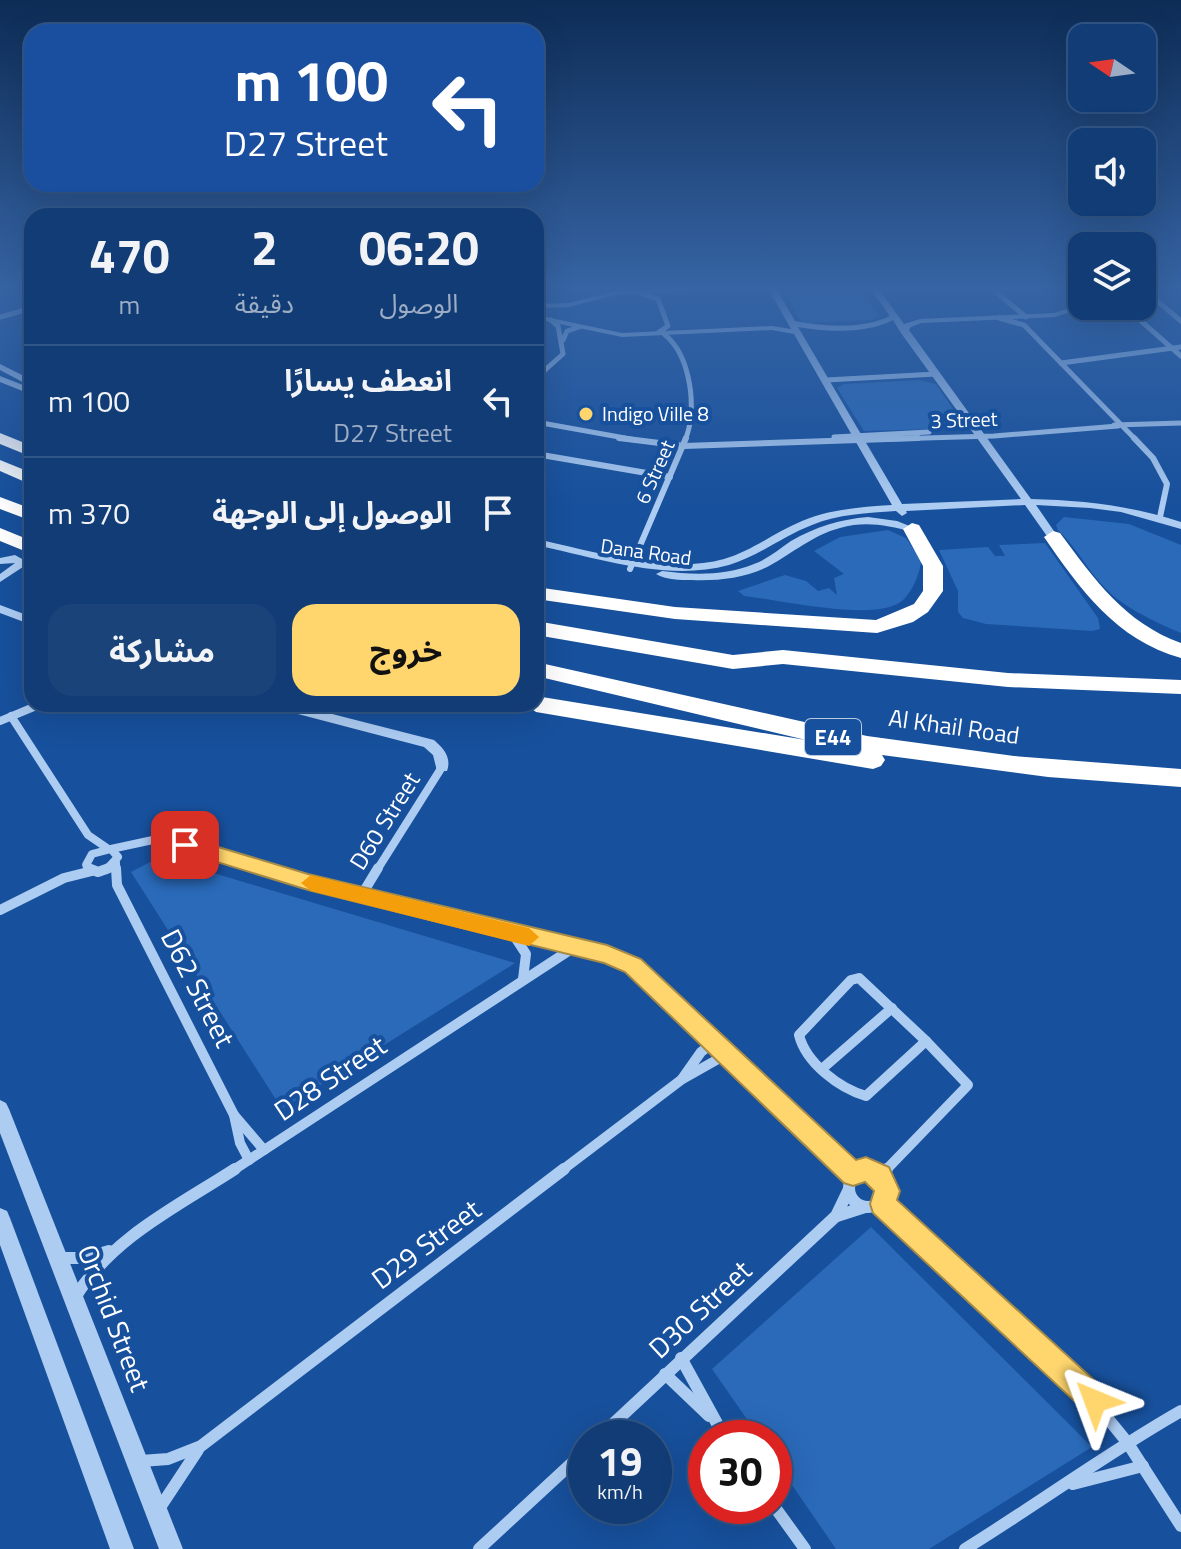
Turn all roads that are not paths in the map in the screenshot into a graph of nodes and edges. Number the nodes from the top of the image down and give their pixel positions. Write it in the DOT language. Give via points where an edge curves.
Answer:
graph roads {
  1 [pos="679,360"];
  2 [pos="814,360"];
  3 [pos="926,360"];
  4 [pos="1059,360"];
  5 [pos="1083,360"];
  6 [pos="1061,363"];
  7 [pos="0,367"];
  8 [pos="936,374"];
  9 [pos="0,379"];
  10 [pos="24,380"];
  11 [pos="826,380"];
  12 [pos="24,385"];
  13 [pos="1181,423"];
  14 [pos="544,424"];
  15 [pos="1121,426"];
  16 [pos="978,433"];
  17 [pos="0,438"];
  18 [pos="859,438"];
  19 [pos="684,446"];
  20 [pos="24,448"];
  21 [pos="544,455"];
  22 [pos="0,465"];
  23 [pos="24,476"];
  24 [pos="670,477"];
  25 [pos="0,502"];
  26 [pos="1028,503"];
  27 [pos="969,505"];
  28 [pos="900,508"];
  29 [pos="24,512"];
  30 [pos="1160,517"];
  31 [pos="1181,526"];
  32 [pos="912,529"];
  33 [pos="0,534"];
  34 [pos="1181,534"];
  35 [pos="1053,537"];
  36 [pos="24,544"];
  37 [pos="544,544"];
  38 [pos="544,553"];
  39 [pos="0,561"];
  40 [pos="632,565"];
  41 [pos="24,576"];
  42 [pos="0,580"];
  43 [pos="544,594"];
  44 [pos="0,609"];
  45 [pos="24,618"];
  46 [pos="544,629"];
  47 [pos="1181,651"];
  48 [pos="828,661"];
  49 [pos="544,671"];
  50 [pos="1181,687"];
  51 [pos="1181,699"];
  52 [pos="544,705"];
  53 [pos="22,712"];
  54 [pos="307,712"];
  55 [pos="11,716"];
  56 [pos="0,721"];
  57 [pos="24,732"];
  58 [pos="442,767"];
  59 [pos="1050,768"];
  60 [pos="1176,777"];
  61 [pos="88,835"];
  62 [pos="139,842"];
  63 [pos="109,848"];
  64 [pos="117,862"];
  65 [pos="91,865"];
  66 [pos="117,885"];
  67 [pos="361,896"];
  68 [pos="0,910"];
  69 [pos="512,934"];
  70 [pos="574,947"];
  71 [pos="523,979"];
  72 [pos="892,1008"];
  73 [pos="926,1041"];
  74 [pos="714,1042"];
  75 [pos="727,1054"];
  76 [pos="823,1068"];
  77 [pos="681,1080"];
  78 [pos="0,1109"];
  79 [pos="234,1115"];
  80 [pos="264,1150"];
  81 [pos="249,1160"];
  82 [pos="853,1174"];
  83 [pos="880,1176"];
  84 [pos="849,1189"];
  85 [pos="882,1204"];
  86 [pos="865,1207"];
  87 [pos="836,1216"];
  88 [pos="0,1218"];
  89 [pos="113,1249"];
  90 [pos="58,1258"];
  91 [pos="74,1300"];
  92 [pos="681,1358"];
  93 [pos="665,1374"];
  94 [pos="1181,1411"];
  95 [pos="710,1416"];
  96 [pos="617,1420"];
  97 [pos="713,1420"];
  98 [pos="1127,1442"];
  99 [pos="201,1446"];
  100 [pos="137,1461"];
  101 [pos="1143,1466"];
  102 [pos="568,1467"];
  103 [pos="1068,1485"];
  104 [pos="157,1513"];
  105 [pos="787,1524"];
  106 [pos="1181,1526"];
  107 [pos="804,1548"];
  108 [pos="122,1549"];
  109 [pos="171,1549"];
  110 [pos="479,1549"];
  111 [pos="965,1549"];
  1 -- 19 [label="street, 6 Street" via="694,400 694,420"];
  2 -- 11 [label="street"];
  3 -- 8 [label="street"];
  4 -- 6 [label="street"];
  5 -- 6 [label="street"];
  6 -- 15 [label="street"];
  7 -- 10 [label="street"];
  8 -- 11 [label="street"];
  8 -- 16 [label="street"];
  9 -- 12 [label="street"];
  11 -- 18 [label="street"];
  13 -- 15 [label="street, 3 Street"];
  14 -- 19 [label="street, 3 Street"];
  15 -- 16 [label="street, 3 Street"];
  15 -- 30 [label="street" via="1164,474 1167,494"];
  16 -- 18 [label="street, 3 Street"];
  16 -- 26 [label="street"];
  17 -- 20 [label="highway"];
  18 -- 19 [label="street, 3 Street"];
  18 -- 28 [label="street"];
  19 -- 24 [label="street, 6 Street"];
  21 -- 24 [label="street"];
  22 -- 23 [label="highway"];
  24 -- 40 [label="street, 6 Street"];
  25 -- 29 [label="highway"];
  26 -- 27 [label="street, Dana Road"];
  26 -- 30 [label="street, Dana Road" via="1096,503"];
  26 -- 35 [label="street"];
  27 -- 28 [label="street, Dana Road"];
  27 -- 32 [label="street, Dana Road" via="921,514"];
  28 -- 32 [label="street"];
  28 -- 40 [label="street, Dana Road" via="822,518 724,563"];
  30 -- 31 [label="street, Dana Road"];
  32 -- 40 [label="street, Dana Road" via="879,520 847,522 805,538 763,565 724,575 680,576"];
  32 -- 43 [label="highway" via="933,566 933,591 914,613 877,626 702,616"];
  33 -- 36 [label="highway"];
  34 -- 35 [label="street" via="1114,515 1064,510 1048,519"];
  35 -- 47 [label="highway" via="1118,619"];
  37 -- 40 [label="street, Dana Road"];
  38 -- 40 [label="street, Dana Road"];
  39 -- 42 [label="street" via="15,558 23,563"];
  41 -- 42 [label="street"];
  44 -- 45 [label="street"];
  46 -- 48 [label="highway" via="733,662 770,657"];
  48 -- 50 [label="highway" via="1008,680"];
  48 -- 51 [label="highway" via="901,681"];
  49 -- 59 [label="highway, Al Khail Road / E44" via="885,747"];
  52 -- 59 [label="highway" via="965,773 1001,775"];
  53 -- 55 [label="street"];
  53 -- 57 [label="street"];
  54 -- 58 [label="street" via="429,743 440,753"];
  55 -- 56 [label="street"];
  55 -- 57 [label="street"];
  57 -- 61 [label="street"];
  58 -- 67 [label="street, D60 Street"];
  59 -- 60 [label="highway, Al Khail Road / E44"];
  61 -- 63 [label="street"];
  61 -- 65 [label="street"];
  62 -- 63 [label="street"];
  62 -- 64 [label="street"];
  62 -- 67 [label="street" via="162,838"];
  63 -- 64 [label="street" via="117,852"];
  63 -- 65 [label="street"];
  64 -- 65 [label="street"];
  64 -- 66 [label="street, D62 Street"];
  65 -- 66 [label="street, D62 Street"];
  65 -- 68 [label="street"];
  66 -- 79 [label="street, D62 Street"];
  67 -- 69 [label="street"];
  69 -- 70 [label="street"];
  69 -- 71 [label="street" via="526,954"];
  70 -- 71 [label="street, D28 Street"];
  70 -- 74 [label="street" via="616,957 641,971"];
  71 -- 80 [label="street, D28 Street"];
  72 -- 73 [label="street"];
  72 -- 76 [label="street"];
  72 -- 76 [label="street" via="864,981 851,980 799,1035 805,1052"];
  73 -- 76 [label="street" via="866,1096 849,1092"];
  73 -- 83 [label="street" via="968,1085"];
  74 -- 75 [label="street"];
  74 -- 77 [label="street, D29 Street"];
  75 -- 77 [label="street, D29 Street"];
  75 -- 82 [label="street"];
  77 -- 99 [label="street, D29 Street"];
  78 -- 90 [label="street, Orchid Street"];
  79 -- 80 [label="street, D62 Street"];
  79 -- 81 [label="street, D62 Street"];
  80 -- 81 [label="street, D28 Street"];
  81 -- 89 [label="street, D28 Street"];
  82 -- 83 [label="street" via="866,1169"];
  82 -- 84 [label="street"];
  83 -- 85 [label="street" via="887,1191"];
  84 -- 86 [label="street"];
  84 -- 87 [label="street, D30 Street"];
  85 -- 86 [label="street"];
  85 -- 98 [label="street" via="1078,1382"];
  86 -- 87 [label="street, D30 Street"];
  87 -- 92 [label="street, D30 Street"];
  88 -- 108 [label="street"];
  89 -- 90 [label="street, D28 Street" via="85,1258"];
  89 -- 91 [label="street, D28 Street"];
  90 -- 91 [label="street, Orchid Street"];
  91 -- 100 [label="street, Orchid Street"];
  92 -- 93 [label="street, D30 Street"];
  92 -- 95 [label="street"];
  93 -- 95 [label="street"];
  93 -- 96 [label="street, D30 Street"];
  94 -- 98 [label="street"];
  95 -- 97 [label="street"];
  98 -- 101 [label="street"];
  98 -- 103 [label="street"];
  99 -- 100 [label="street, D29 Street" via="168,1459"];
  99 -- 104 [label="street, D29 Street"];
  100 -- 104 [label="street, Orchid Street"];
  101 -- 103 [label="street"];
  101 -- 106 [label="street"];
  102 -- 110 [label="street"];
  103 -- 111 [label="street"];
  104 -- 109 [label="street, Orchid Street"];
  105 -- 107 [label="street"];
}
